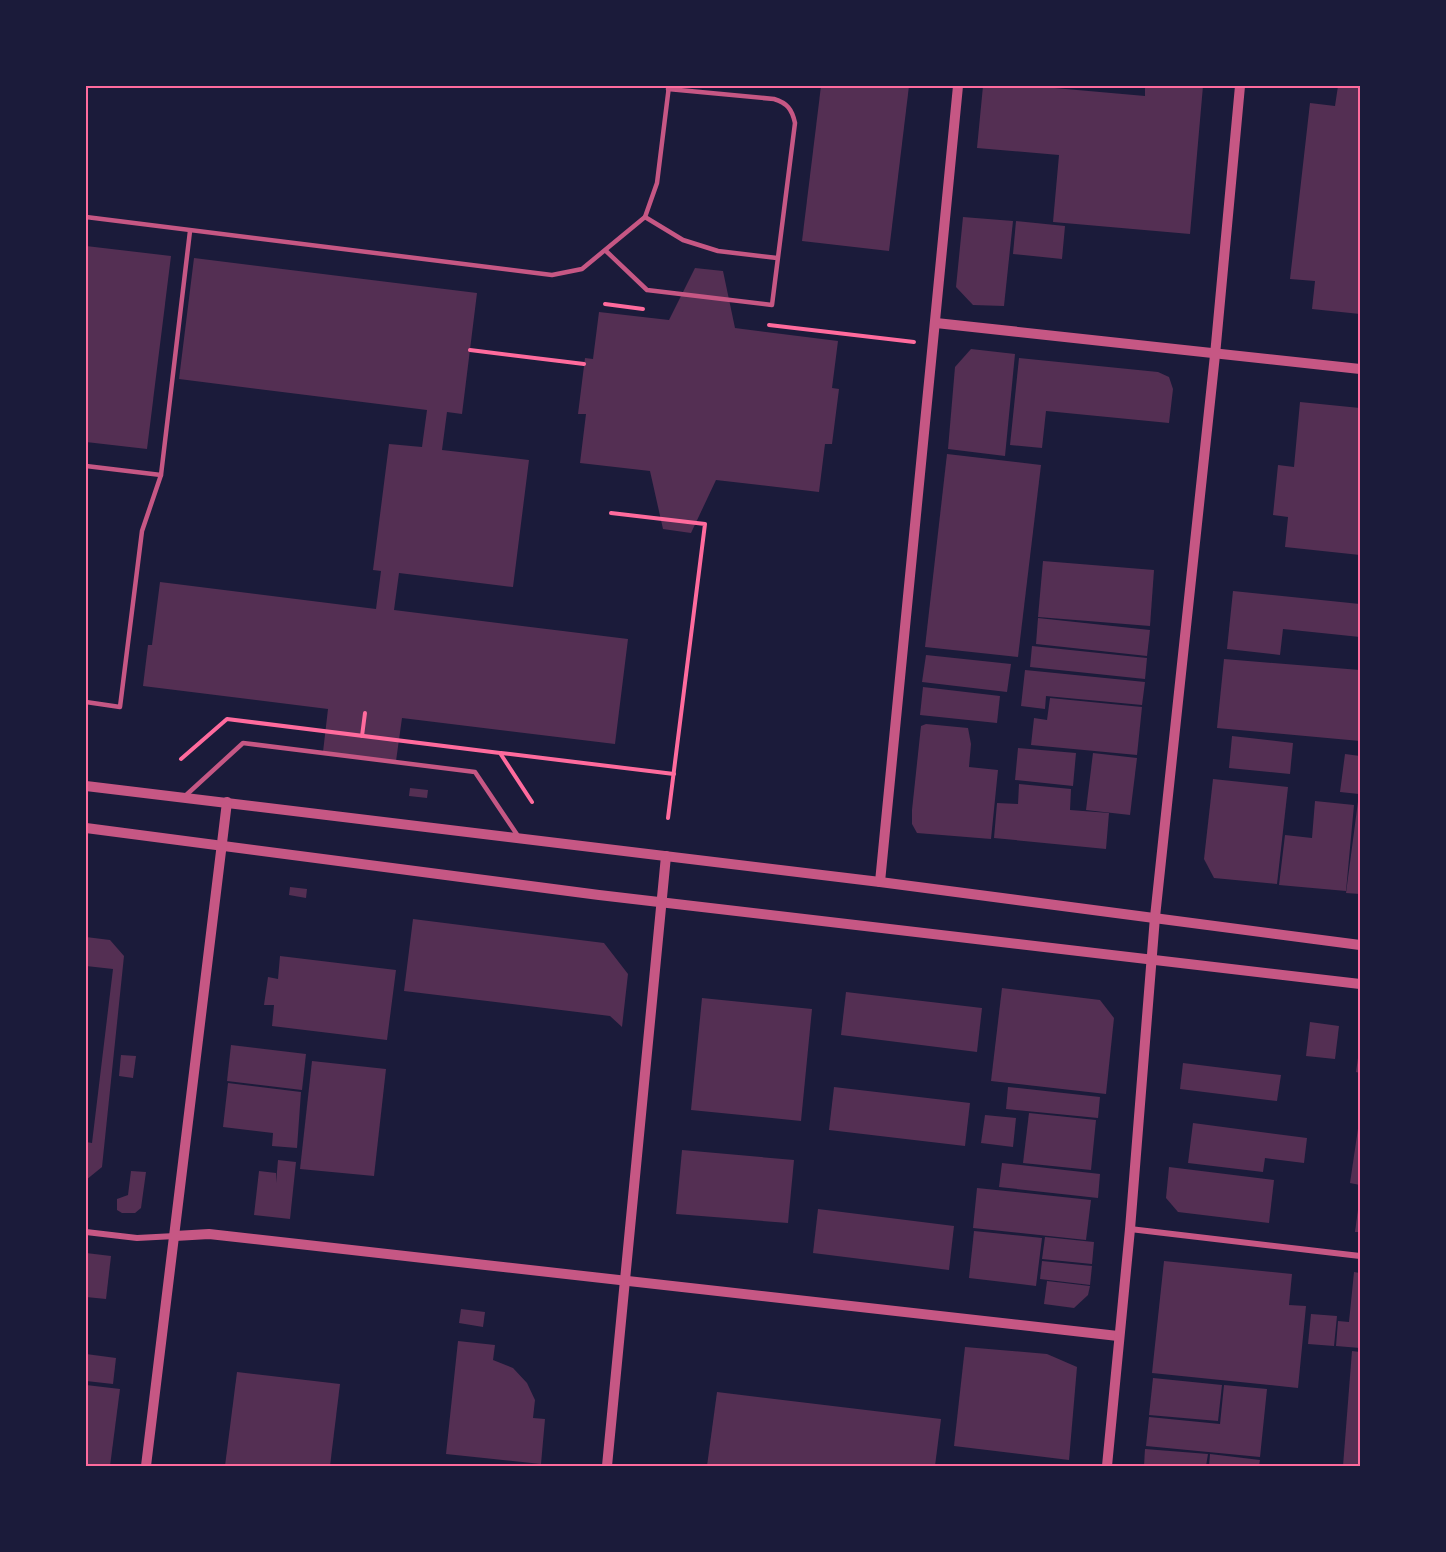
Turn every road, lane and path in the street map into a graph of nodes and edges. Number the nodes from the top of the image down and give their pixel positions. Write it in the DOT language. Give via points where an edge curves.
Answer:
graph roads {
  1 [pos="958,86"];
  2 [pos="1240,86"];
  3 [pos="668,87"];
  4 [pos="86,217"];
  5 [pos="645,217"];
  6 [pos="190,231"];
  7 [pos="606,251"];
  8 [pos="777,258"];
  9 [pos="936,323"];
  10 [pos="470,350"];
  11 [pos="1215,355"];
  12 [pos="584,364"];
  13 [pos="1360,369"];
  14 [pos="86,466"];
  15 [pos="161,475"];
  16 [pos="610,513"];
  17 [pos="86,702"];
  18 [pos="365,713"];
  19 [pos="362,736"];
  20 [pos="500,753"];
  21 [pos="674,774"];
  22 [pos="86,786"];
  23 [pos="184,797"];
  24 [pos="227,802"];
  25 [pos="668,818"];
  26 [pos="86,828"];
  27 [pos="519,838"];
  28 [pos="221,845"];
  29 [pos="666,856"];
  30 [pos="880,882"];
  31 [pos="661,902"];
  32 [pos="1155,917"];
  33 [pos="1360,945"];
  34 [pos="1151,959"];
  35 [pos="1360,984"];
  36 [pos="1130,1229"];
  37 [pos="86,1232"];
  38 [pos="175,1236"];
  39 [pos="1360,1256"];
  40 [pos="625,1282"];
  41 [pos="1118,1336"];
  42 [pos="147,1467"];
  43 [pos="607,1467"];
  44 [pos="1107,1467"];
  1 -- 9 [label="street"];
  2 -- 11 [label="street"];
  3 -- 5 [label="lane" via="657,183"];
  3 -- 8 [label="lane" via="774,99 786,103 792,112 795,123"];
  4 -- 6 [label="lane"];
  5 -- 7 [label="lane"];
  5 -- 8 [label="lane" via="683,240 718,251"];
  6 -- 7 [label="lane" via="552,275 582,269"];
  6 -- 15 [label="lane"];
  7 -- 8 [label="lane" via="647,290 772,305"];
  9 -- 11 [label="street"];
  9 -- 30 [label="street"];
  10 -- 12 [label="path"];
  11 -- 13 [label="street"];
  11 -- 32 [label="street"];
  14 -- 15 [label="lane"];
  15 -- 17 [label="lane" via="142,531 120,707"];
  16 -- 21 [label="path" via="705,524"];
  18 -- 19 [label="path"];
  20 -- 21 [label="path"];
  21 -- 25 [label="path"];
  22 -- 23 [label="street"];
  23 -- 24 [label="street"];
  23 -- 27 [label="lane" via="243,743 475,772"];
  24 -- 27 [label="street"];
  24 -- 28 [label="street"];
  26 -- 28 [label="street"];
  27 -- 29 [label="street"];
  28 -- 31 [label="street"];
  28 -- 38 [label="street"];
  29 -- 30 [label="street"];
  29 -- 31 [label="street"];
  30 -- 32 [label="street"];
  31 -- 34 [label="street"];
  31 -- 40 [label="street"];
  32 -- 33 [label="street"];
  32 -- 34 [label="street"];
  34 -- 35 [label="street"];
  34 -- 36 [label="street"];
  36 -- 39 [label="street"];
  36 -- 41 [label="street"];
  37 -- 38 [label="street" via="137,1238"];
  38 -- 40 [label="street" via="209,1234"];
  38 -- 42 [label="street"];
  40 -- 41 [label="street"];
  40 -- 43 [label="street"];
  41 -- 44 [label="street"];
}
